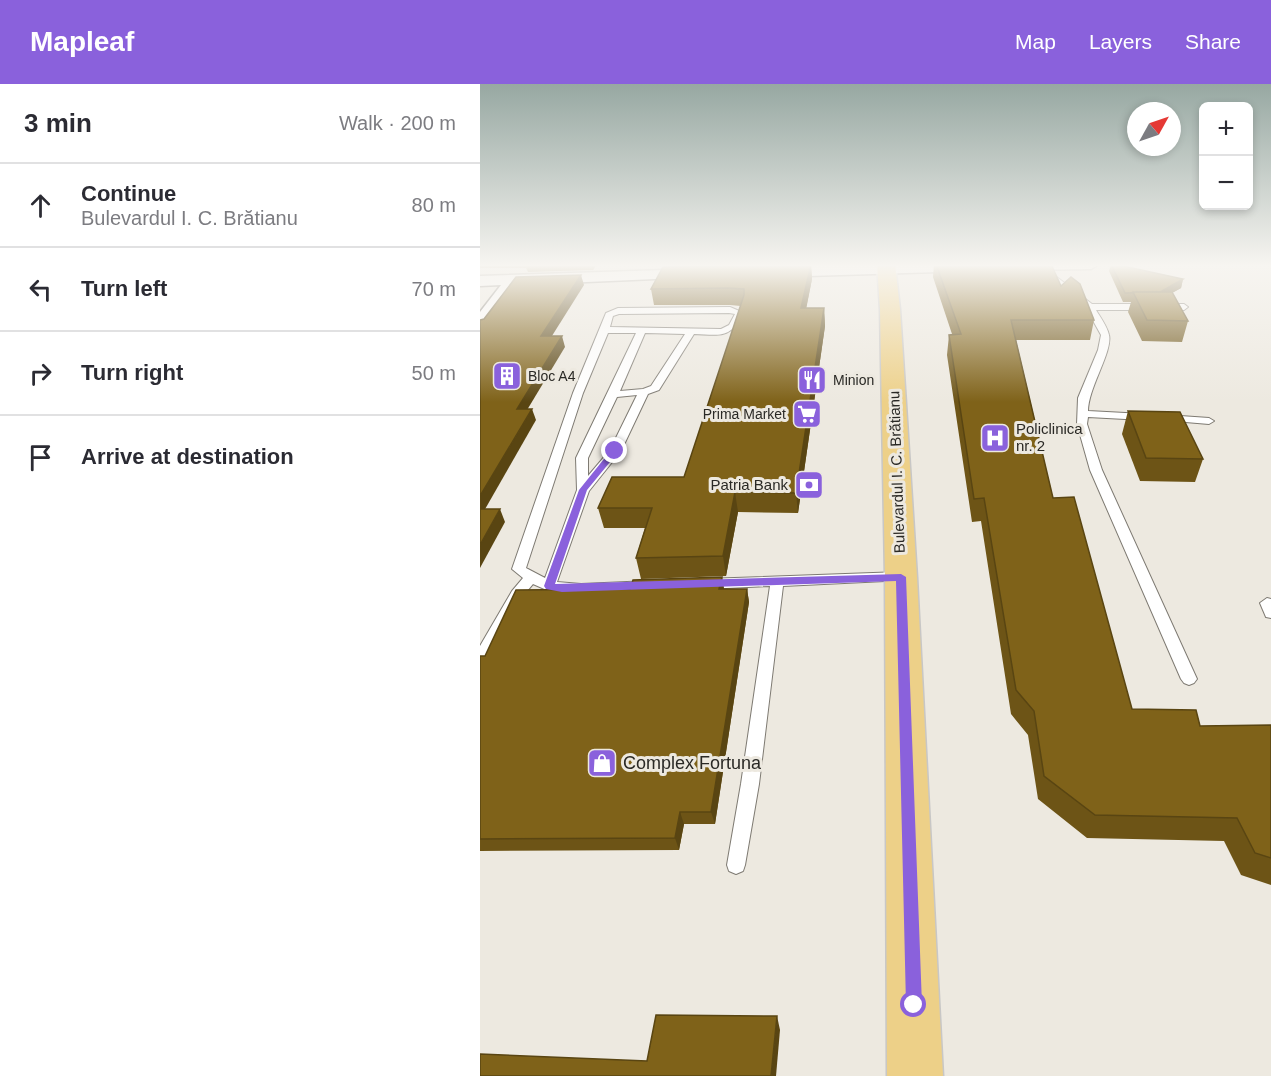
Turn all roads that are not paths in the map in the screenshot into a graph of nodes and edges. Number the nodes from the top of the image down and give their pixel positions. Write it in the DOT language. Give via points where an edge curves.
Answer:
graph roads {
  1 [pos="490,310"];
  2 [pos="697,310"];
  3 [pos="731,310"];
  4 [pos="890,310"];
  5 [pos="1092,310"];
  6 [pos="480,324"];
  7 [pos="605,330"];
  8 [pos="642,330"];
  9 [pos="691,332"];
  10 [pos="644,392"];
  11 [pos="613,394"];
  12 [pos="1083,414"];
  13 [pos="1209,421"];
  14 [pos="583,490"];
  15 [pos="901,577"];
  16 [pos="530,579"];
  17 [pos="777,582"];
  18 [pos="694,584"];
  19 [pos="658,585"];
  20 [pos="549,586"];
  21 [pos="480,659"];
  22 [pos="1188,679"];
  23 [pos="736,865"];
  24 [pos="915,1076"];
  1 -- 6 [label="street"];
  2 -- 7 [label="lane" via="618,311 609,315"];
  3 -- 9 [label="lane" via="740,313 732,327 723,332"];
  4 -- 15 [label="main road, Bulevardul I. C. Brătianu"];
  5 -- 12 [label="lane" via="1105,336 1083,398"];
  7 -- 8 [label="lane"];
  7 -- 16 [label="lane" via="578,393 519,569"];
  8 -- 9 [label="lane"];
  8 -- 11 [label="lane"];
  9 -- 10 [label="lane" via="655,388"];
  10 -- 11 [label="lane"];
  10 -- 14 [label="lane" via="615,451"];
  11 -- 14 [label="lane" via="582,458"];
  12 -- 13 [label="lane"];
  12 -- 22 [label="lane" via="1096,470"];
  14 -- 20 [label="lane"];
  15 -- 17 [label="lane"];
  15 -- 24 [label="main road, Bulevardul I. C. Brătianu"];
  16 -- 20 [label="lane"];
  16 -- 21 [label="lane" via="517,594"];
  17 -- 18 [label="lane"];
  17 -- 23 [label="lane"];
  19 -- 20 [label="lane"];
}
